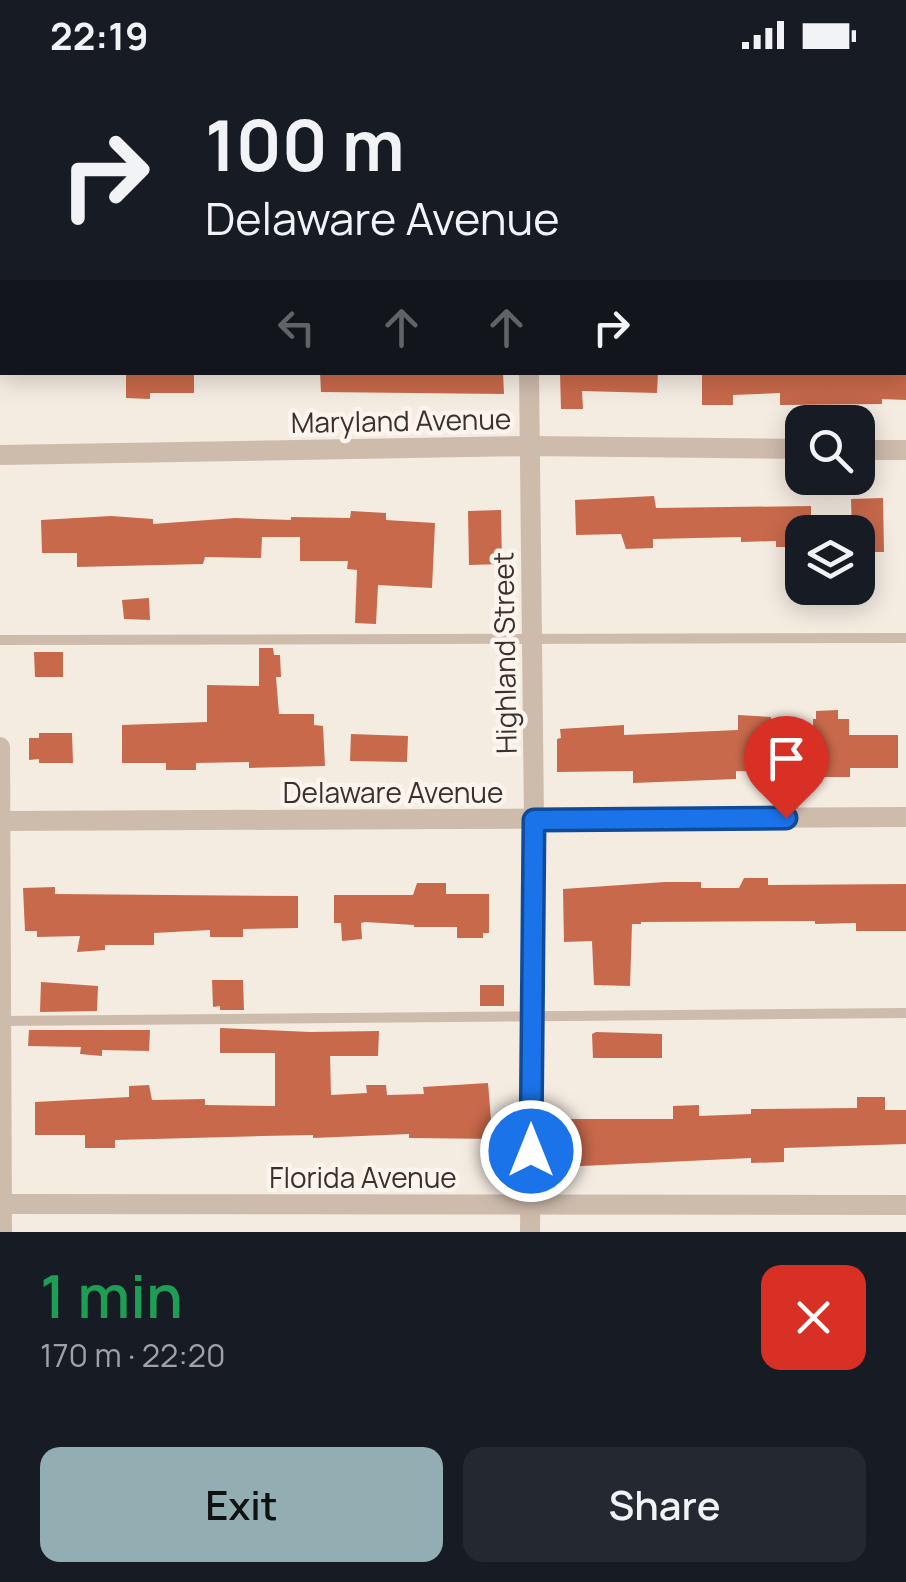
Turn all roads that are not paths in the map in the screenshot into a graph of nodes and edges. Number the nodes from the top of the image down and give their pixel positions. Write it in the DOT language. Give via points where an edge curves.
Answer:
graph roads {
  1 [pos="529,375"];
  2 [pos="530,446"];
  3 [pos="785,449"];
  4 [pos="875,450"];
  5 [pos="906,450"];
  6 [pos="0,455"];
  7 [pos="906,638"];
  8 [pos="532,639"];
  9 [pos="0,640"];
  10 [pos="0,747"];
  11 [pos="906,817"];
  12 [pos="534,820"];
  13 [pos="1,821"];
  14 [pos="906,1013"];
  15 [pos="532,1015"];
  16 [pos="1,1021"];
  17 [pos="0,1204"];
  18 [pos="906,1205"];
  19 [pos="531,1206"];
  20 [pos="2,1232"];
  21 [pos="530,1232"];
  1 -- 2 [label="street, Highland Street"];
  2 -- 3 [label="street, Maryland Avenue"];
  2 -- 6 [label="street, Maryland Avenue"];
  2 -- 8 [label="street, Highland Street"];
  4 -- 5 [label="street"];
  7 -- 8 [label="lane"];
  8 -- 9 [label="lane"];
  8 -- 12 [label="street, Highland Street"];
  10 -- 13 [label="street"];
  11 -- 12 [label="street, Delaware Avenue"];
  12 -- 13 [label="street, Delaware Avenue"];
  12 -- 15 [label="street, Highland Street"];
  13 -- 16 [label="street"];
  14 -- 15 [label="lane"];
  15 -- 16 [label="lane"];
  15 -- 19 [label="street, Highland Street"];
  16 -- 17 [label="street"];
  17 -- 19 [label="street, Florida Avenue"];
  17 -- 20 [label="street"];
  18 -- 19 [label="street, Florida Avenue"];
  19 -- 21 [label="street, Highland Street"];
}
